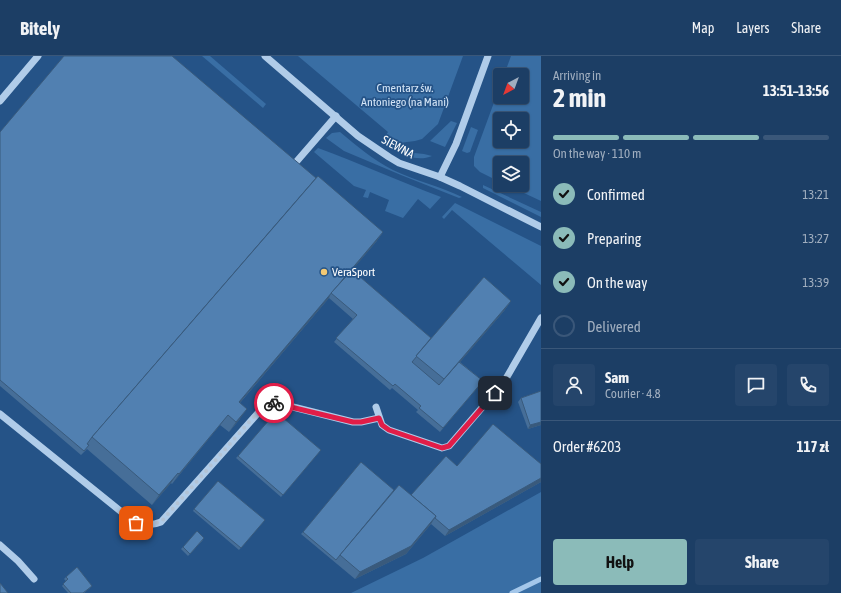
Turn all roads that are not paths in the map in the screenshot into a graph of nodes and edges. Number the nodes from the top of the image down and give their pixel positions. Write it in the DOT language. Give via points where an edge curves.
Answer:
graph roads {
  1 [pos="38,56"];
  2 [pos="265,56"];
  3 [pos="488,56"];
  4 [pos="0,101"];
  5 [pos="336,116"];
  6 [pos="297,161"];
  7 [pos="440,177"];
  8 [pos="541,227"];
  9 [pos="541,318"];
  10 [pos="376,407"];
  11 [pos="0,414"];
  12 [pos="379,418"];
  13 [pos="0,545"];
  14 [pos="34,578"];
  1 -- 4 [label="street"];
  2 -- 5 [label="street, SIEWNA"];
  3 -- 7 [label="street" via="456,144"];
  5 -- 6 [label="street"];
  5 -- 7 [label="street, SIEWNA" via="358,136 389,157"];
  7 -- 8 [label="street, SIEWNA"];
  9 -- 12 [label="street" via="504,382 449,446 442,448 389,430 382,425"];
  10 -- 12 [label="street"];
  11 -- 12 [label="street" via="129,518 146,525 161,522 266,403 277,403 353,422"];
  13 -- 14 [label="street"];
}
